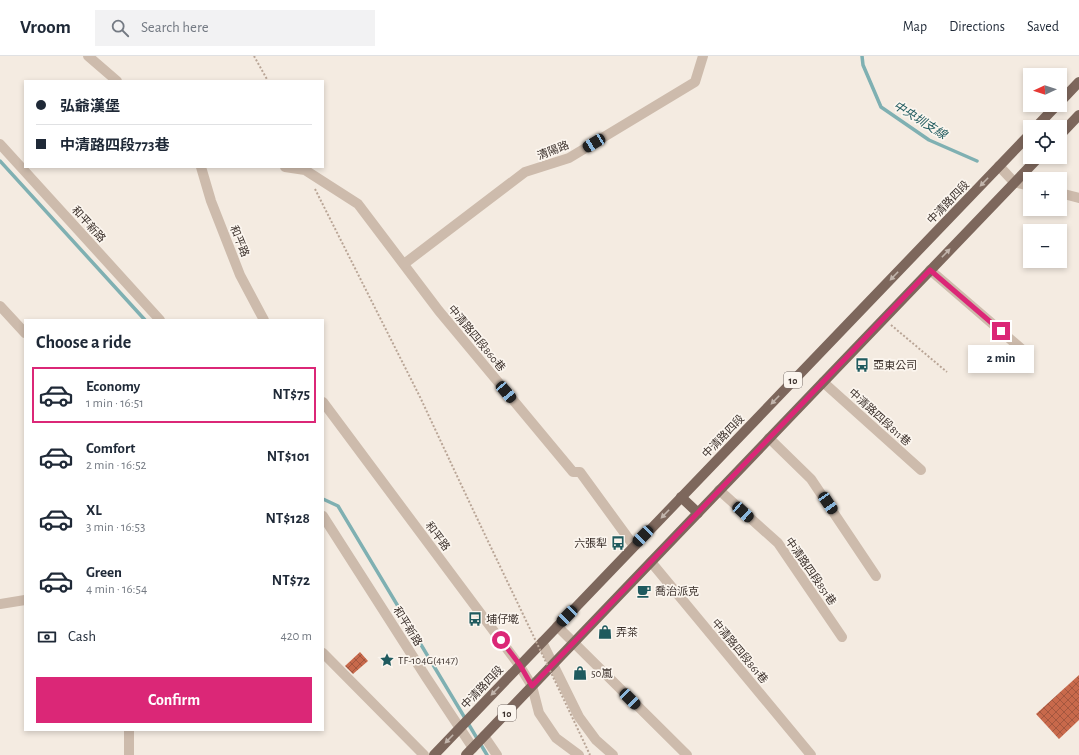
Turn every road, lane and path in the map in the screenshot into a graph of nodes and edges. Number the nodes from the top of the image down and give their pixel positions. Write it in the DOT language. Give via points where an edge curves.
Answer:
graph roads {
  1 [pos="88,56"];
  2 [pos="703,56"];
  3 [pos="254,57"];
  4 [pos="116,80"];
  5 [pos="267,80"];
  6 [pos="1079,82"];
  7 [pos="1067,95"];
  8 [pos="1050,112"];
  9 [pos="1079,115"];
  10 [pos="1043,120"];
  11 [pos="1067,128"];
  12 [pos="1023,141"];
  13 [pos="0,144"];
  14 [pos="1032,164"];
  15 [pos="999,166"];
  16 [pos="201,168"];
  17 [pos="292,168"];
  18 [pos="305,170"];
  19 [pos="1014,182"];
  20 [pos="1023,184"];
  21 [pos="1067,195"];
  22 [pos="1079,198"];
  23 [pos="404,264"];
  24 [pos="930,270"];
  25 [pos="0,306"];
  26 [pos="159,319"];
  27 [pos="263,319"];
  28 [pos="884,319"];
  29 [pos="24,332"];
  30 [pos="1024,351"];
  31 [pos="947,372"];
  32 [pos="823,382"];
  33 [pos="324,403"];
  34 [pos="769,438"];
  35 [pos="921,470"];
  36 [pos="719,490"];
  37 [pos="681,497"];
  38 [pos="698,513"];
  39 [pos="324,517"];
  40 [pos="634,546"];
  41 [pos="651,562"];
  42 [pos="876,576"];
  43 [pos="24,600"];
  44 [pos="0,604"];
  45 [pos="557,626"];
  46 [pos="842,637"];
  47 [pos="542,642"];
  48 [pos="574,642"];
  49 [pos="324,654"];
  50 [pos="553,664"];
  51 [pos="520,665"];
  52 [pos="532,686"];
  53 [pos="464,723"];
  54 [pos="129,731"];
  55 [pos="476,744"];
  56 [pos="130,755"];
  57 [pos="424,755"];
  58 [pos="434,755"];
  59 [pos="497,755"];
  60 [pos="579,755"];
  61 [pos="590,755"];
  62 [pos="613,755"];
  63 [pos="687,755"];
  64 [pos="811,755"];
  1 -- 4 [label="street"];
  2 -- 23 [label="street, 清陽路" via="696,82 569,158 525,172"];
  3 -- 5 [label="path"];
  6 -- 7 [label="main road"];
  8 -- 10 [label="main road"];
  9 -- 11 [label="main road"];
  12 -- 15 [label="main road, 中清路四段 / 10"];
  13 -- 26 [label="street, 和平新路"];
  14 -- 19 [label="main road, 10"];
  15 -- 19 [label="street"];
  15 -- 37 [label="main road, 中清路四段 / 10, one-way"];
  16 -- 27 [label="street, 和平路" via="211,201 240,275"];
  17 -- 18 [label="street, 中清路四段860巷"];
  18 -- 23 [label="street, 中清路四段860巷" via="358,204"];
  18 -- 61 [label="path, bridge" via="420,396"];
  19 -- 20 [label="street"];
  24 -- 19 [label="main road, 10, one-way"];
  21 -- 22 [label="street"];
  23 -- 40 [label="street, 中清路四段860巷" via="439,311 573,472 580,472"];
  24 -- 28 [label="main road, 10"];
  24 -- 30 [label="street"];
  25 -- 29 [label="street"];
  28 -- 31 [label="path"];
  28 -- 32 [label="main road, 10"];
  32 -- 34 [label="main road, 10"];
  32 -- 35 [label="street, 中清路四段811巷"];
  33 -- 51 [label="street, 和平路"];
  34 -- 36 [label="main road, 10"];
  34 -- 42 [label="street" via="812,479"];
  36 -- 38 [label="main road, 10"];
  36 -- 46 [label="street, 中清路四段851巷" via="778,543"];
  37 -- 38 [label="main road"];
  37 -- 40 [label="main road, 中清路四段 / 10, one-way"];
  38 -- 41 [label="main road, 10"];
  39 -- 53 [label="street, 和平新路"];
  40 -- 45 [label="main road, 中清路四段 / 10"];
  41 -- 48 [label="main road, 10"];
  41 -- 64 [label="street, 中清路四段861巷"];
  43 -- 44 [label="street"];
  45 -- 47 [label="main road, 中清路四段 / 10"];
  45 -- 48 [label="street"];
  47 -- 50 [label="street"];
  47 -- 51 [label="main road, 中清路四段 / 10"];
  48 -- 50 [label="main road, 10"];
  48 -- 63 [label="street"];
  49 -- 57 [label="street"];
  50 -- 52 [label="main road, 10"];
  50 -- 62 [label="street" via="579,717 596,740"];
  51 -- 52 [label="street, 和平路"];
  51 -- 53 [label="main road, 中清路四段 / 10, one-way"];
  52 -- 55 [label="main road, 10"];
  52 -- 60 [label="street, 和平路" via="539,713 556,738"];
  53 -- 55 [label="street, 和平新路"];
  53 -- 58 [label="main road, 中清路四段 / 10, one-way"];
  54 -- 56 [label="street"];
  55 -- 59 [label="street, 和平新路"];
}
